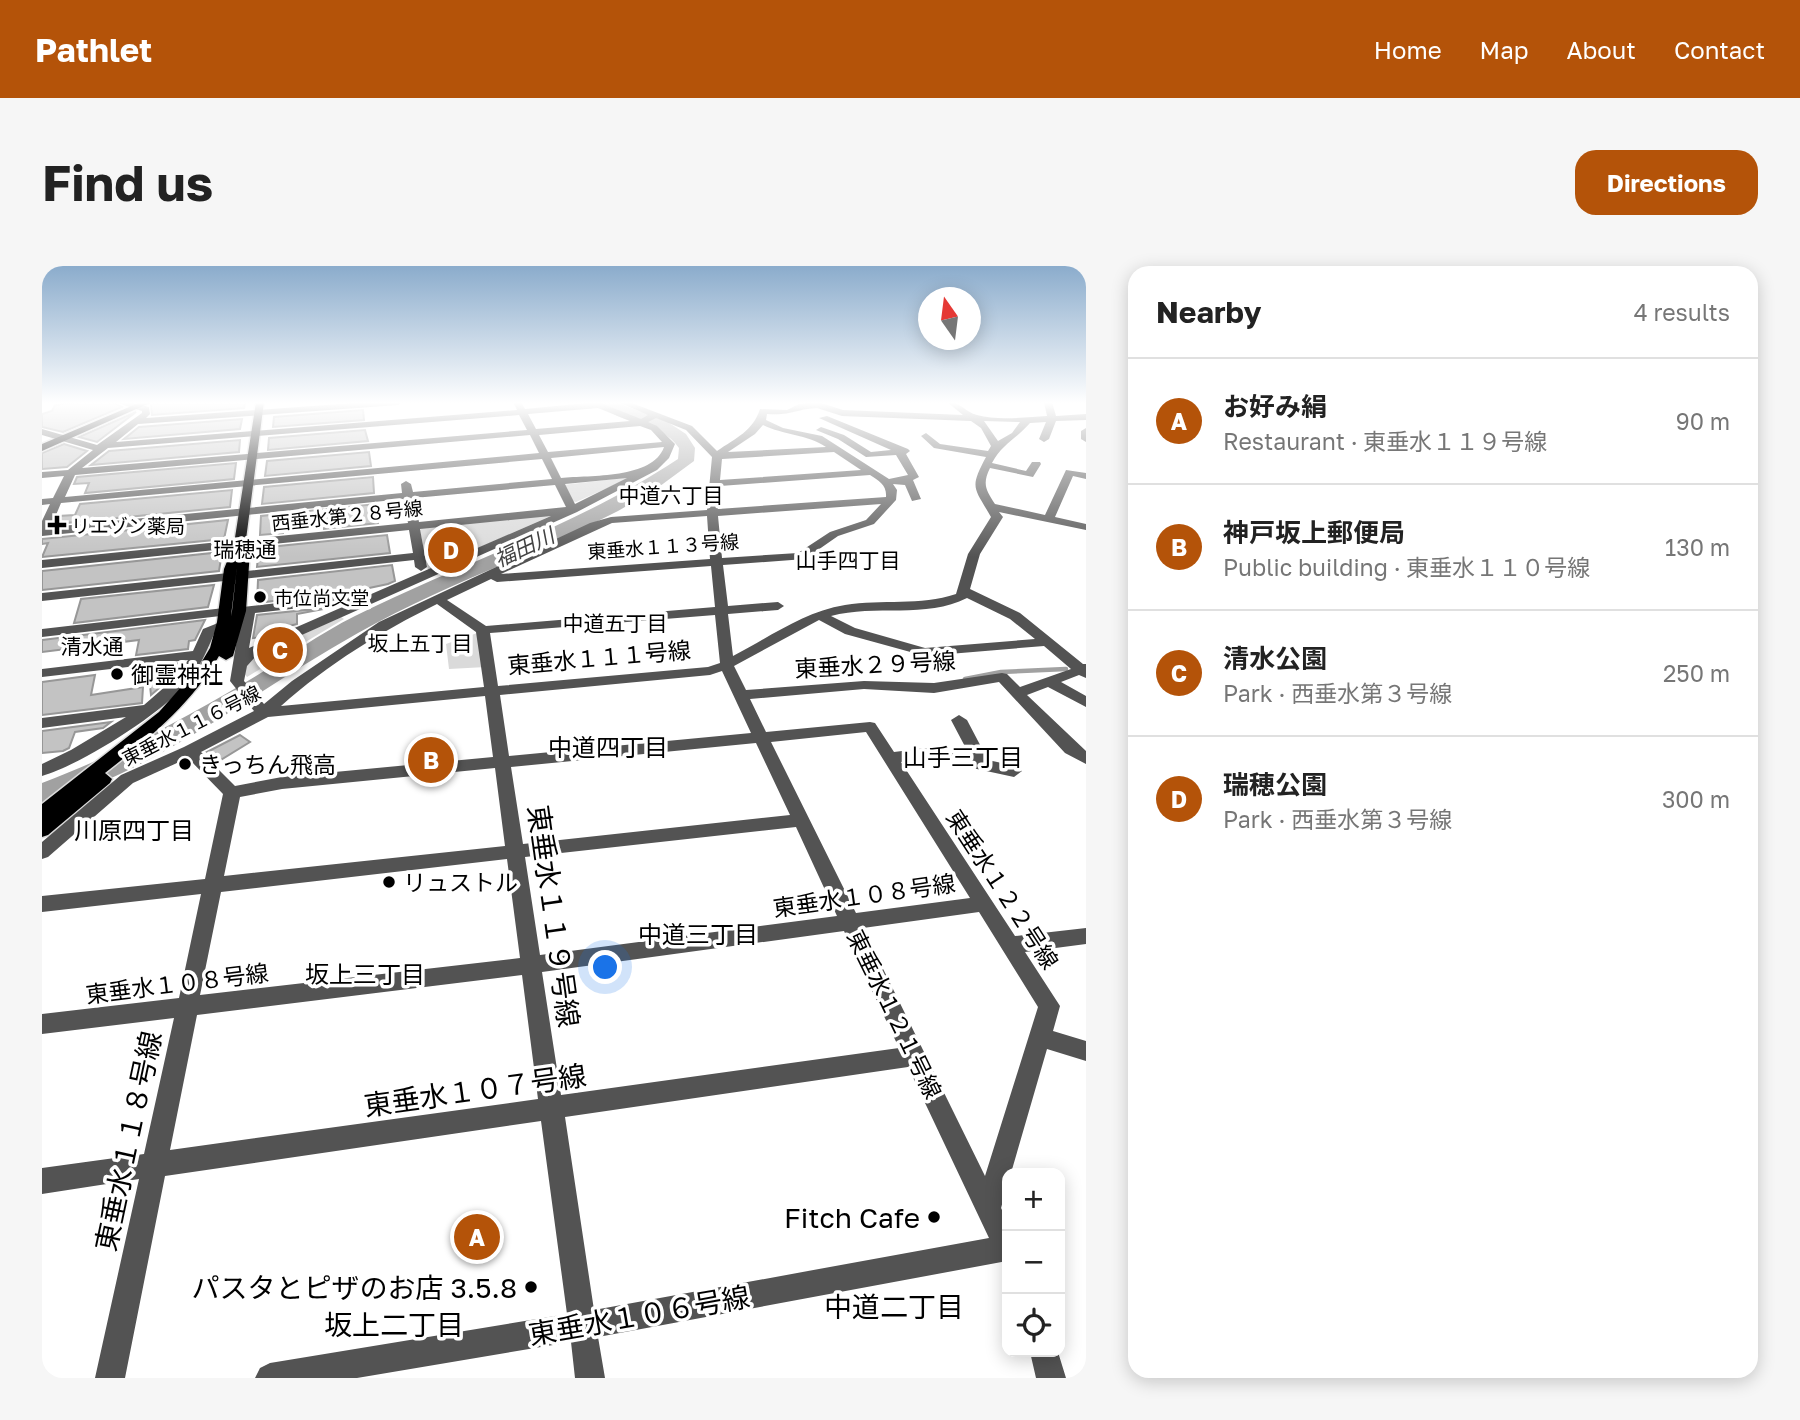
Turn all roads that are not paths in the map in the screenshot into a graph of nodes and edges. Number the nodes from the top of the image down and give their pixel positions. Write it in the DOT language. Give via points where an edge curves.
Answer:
graph roads {
  1 [pos="92,454"];
  2 [pos="253,454"];
  3 [pos="291,454"];
  4 [pos="400,454"];
  5 [pos="567,454"];
  6 [pos="667,454"];
  7 [pos="719,454"];
  8 [pos="753,454"];
  9 [pos="844,454"];
  10 [pos="901,454"];
  11 [pos="981,454"];
  12 [pos="994,454"];
  13 [pos="545,456"];
  14 [pos="717,456"];
  15 [pos="992,456"];
  16 [pos="253,457"];
  17 [pos="1036,464"];
  18 [pos="403,469"];
  19 [pos="71,472"];
  20 [pos="873,472"];
  21 [pos="644,474"];
  22 [pos="42,475"];
  23 [pos="1086,476"];
  24 [pos="903,480"];
  25 [pos="558,481"];
  26 [pos="887,482"];
  27 [pos="249,483"];
  28 [pos="715,483"];
  29 [pos="408,496"];
  30 [pos="916,499"];
  31 [pos="891,500"];
  32 [pos="57,501"];
  33 [pos="42,502"];
  34 [pos="993,507"];
  35 [pos="573,510"];
  36 [pos="246,511"];
  37 [pos="712,514"];
  38 [pos="1049,518"];
  39 [pos="415,526"];
  40 [pos="1086,527"];
  41 [pos="42,532"];
  42 [pos="240,544"];
  43 [pos="419,556"];
  44 [pos="715,562"];
  45 [pos="42,564"];
  46 [pos="243,576"];
  47 [pos="228,578"];
  48 [pos="423,578"];
  49 [pos="486,578"];
  50 [pos="964,591"];
  51 [pos="380,595"];
  52 [pos="42,597"];
  53 [pos="438,599"];
  54 [pos="778,606"];
  55 [pos="722,610"];
  56 [pos="234,614"];
  57 [pos="821,616"];
  58 [pos="483,629"];
  59 [pos="42,633"];
  60 [pos="1045,642"];
  61 [pos="200,654"];
  62 [pos="727,666"];
  63 [pos="1084,671"];
  64 [pos="42,673"];
  65 [pos="238,674"];
  66 [pos="1050,682"];
  67 [pos="493,689"];
  68 [pos="1020,692"];
  69 [pos="740,695"];
  70 [pos="1086,702"];
  71 [pos="150,709"];
  72 [pos="260,709"];
  73 [pos="960,720"];
  74 [pos="42,723"];
  75 [pos="761,738"];
  76 [pos="190,751"];
  77 [pos="890,758"];
  78 [pos="1086,759"];
  79 [pos="502,762"];
  80 [pos="981,763"];
  81 [pos="42,770"];
  82 [pos="1014,771"];
  83 [pos="232,793"];
  84 [pos="53,809"];
  85 [pos="802,820"];
  86 [pos="42,830"];
  87 [pos="514,850"];
  88 [pos="42,852"];
  89 [pos="212,885"];
  90 [pos="42,904"];
  91 [pos="984,904"];
  92 [pos="851,922"];
  93 [pos="1086,936"];
  94 [pos="1010,945"];
  95 [pos="531,965"];
  96 [pos="186,1006"];
  97 [pos="42,1024"];
  98 [pos="1040,1037"];
  99 [pos="1086,1051"];
  100 [pos="915,1056"];
  101 [pos="551,1110"];
  102 [pos="153,1164"];
  103 [pos="42,1181"];
  104 [pos="988,1209"];
  105 [pos="1002,1238"];
  106 [pos="1002,1249"];
  107 [pos="582,1326"];
  108 [pos="1045,1357"];
  109 [pos="110,1378"];
  110 [pos="270,1378"];
  111 [pos="590,1378"];
  112 [pos="1051,1378"];
  1 -- 19 [label="street"];
  2 -- 16 [label="main road"];
  3 -- 16 [label="street"];
  4 -- 18 [label="street"];
  5 -- 13 [label="street"];
  6 -- 21 [label="street"];
  7 -- 14 [label="street"];
  8 -- 14 [label="street"];
  9 -- 20 [label="street"];
  10 -- 24 [label="street" via="914,477"];
  11 -- 15 [label="street"];
  12 -- 15 [label="street"];
  13 -- 18 [label="street"];
  13 -- 25 [label="street"];
  14 -- 28 [label="street, 東垂水１２１号線"];
  15 -- 17 [label="street" via="1029,475"];
  15 -- 34 [label="street" via="979,480"];
  16 -- 19 [label="street"];
  16 -- 27 [label="main road"];
  18 -- 27 [label="street"];
  18 -- 29 [label="street"];
  19 -- 22 [label="street"];
  19 -- 32 [label="street"];
  20 -- 26 [label="street"];
  20 -- 28 [label="street"];
  21 -- 25 [label="street"];
  21 -- 35 [label="street"];
  23 -- 38 [label="street" via="1070,472"];
  24 -- 26 [label="street"];
  24 -- 30 [label="street" via="910,483"];
  25 -- 29 [label="street"];
  25 -- 35 [label="street"];
  26 -- 31 [label="street"];
  27 -- 32 [label="street"];
  27 -- 36 [label="main road"];
  28 -- 37 [label="street, 東垂水１２１号線"];
  29 -- 36 [label="street"];
  29 -- 39 [label="street"];
  31 -- 37 [label="street, 東垂水１１６号線"];
  31 -- 44 [label="street, 東垂水１１３号線" via="870,523 834,534 801,556"];
  32 -- 33 [label="street"];
  32 -- 41 [label="street"];
  34 -- 38 [label="street"];
  34 -- 50 [label="street" via="997,517 974,554"];
  35 -- 39 [label="street, 西垂水第２８号線"];
  35 -- 48 [label="street"];
  36 -- 41 [label="street"];
  36 -- 42 [label="main road"];
  37 -- 44 [label="street, 東垂水１２１号線"];
  37 -- 49 [label="street, 東垂水１１６号線" via="611,520"];
  38 -- 40 [label="street"];
  39 -- 42 [label="street, 西垂水第２８号線"];
  39 -- 43 [label="street"];
  42 -- 45 [label="street, 西垂水第２８号線"];
  42 -- 46 [label="main road" via="246,553"];
  42 -- 47 [label="main road"];
  43 -- 46 [label="street"];
  43 -- 48 [label="street"];
  44 -- 49 [label="street, 東垂水１１３号線"];
  44 -- 55 [label="street, 東垂水１２１号線"];
  46 -- 47 [label="street"];
  46 -- 56 [label="main road"];
  47 -- 52 [label="street"];
  47 -- 56 [label="main road"];
  48 -- 51 [label="street"];
  49 -- 53 [label="street, 東垂水１１６号線"];
  50 -- 57 [label="street" via="950,601 876,605"];
  50 -- 60 [label="street" via="1016,616"];
  51 -- 56 [label="street"];
  51 -- 65 [label="street" via="252,652"];
  53 -- 58 [label="street"];
  53 -- 72 [label="street, 東垂水１１６号線" via="384,625"];
  54 -- 55 [label="street"];
  55 -- 58 [label="street"];
  55 -- 62 [label="street, 東垂水１２１号線"];
  56 -- 59 [label="street"];
  56 -- 61 [label="street" via="208,632"];
  56 -- 65 [label="street"];
  56 -- 84 [label="main road" via="212,660 182,698"];
  56 -- 84 [label="main road" via="225,660 200,696"];
  57 -- 60 [label="street" via="850,631 925,652"];
  57 -- 62 [label="street" via="784,630"];
  58 -- 67 [label="street, 東垂水１１９号線"];
  60 -- 63 [label="street"];
  61 -- 64 [label="street"];
  61 -- 71 [label="street" via="176,689"];
  62 -- 67 [label="street, 東垂水１１１号線"];
  62 -- 69 [label="street, 東垂水１２１号線"];
  63 -- 66 [label="street"];
  65 -- 72 [label="street"];
  66 -- 68 [label="street"];
  66 -- 70 [label="street"];
  67 -- 72 [label="street, 東垂水１１１号線"];
  67 -- 79 [label="street, 東垂水１１９号線"];
  68 -- 69 [label="street, 東垂水２９号線" via="1002,677 934,688 864,685"];
  68 -- 78 [label="street, 東垂水２９号線" via="1071,749"];
  69 -- 75 [label="street, 東垂水１２１号線"];
  71 -- 74 [label="street"];
  71 -- 81 [label="street"];
  72 -- 76 [label="street, 東垂水１１６号線"];
  73 -- 80 [label="street"];
  75 -- 77 [label="street, 東垂水１２２号線" via="870,727"];
  75 -- 79 [label="street"];
  75 -- 85 [label="street, 東垂水１２１号線"];
  76 -- 83 [label="street"];
  76 -- 88 [label="street, 東垂水１１６号線" via="127,779"];
  77 -- 80 [label="street" via="926,753"];
  77 -- 91 [label="street, 東垂水１２２号線"];
  79 -- 83 [label="street" via="282,783"];
  79 -- 87 [label="street, 東垂水１１９号線"];
  80 -- 82 [label="street"];
  83 -- 89 [label="street, 東垂水１１８号線"];
  84 -- 86 [label="main road"];
  85 -- 87 [label="street"];
  85 -- 92 [label="street, 東垂水１２１号線"];
  87 -- 89 [label="street"];
  87 -- 95 [label="street, 東垂水１１９号線"];
  89 -- 90 [label="street"];
  89 -- 96 [label="street, 東垂水１１８号線"];
  91 -- 92 [label="street, 東垂水１０８号線"];
  91 -- 94 [label="street, 東垂水１２２号線"];
  92 -- 95 [label="street, 東垂水１０８号線"];
  92 -- 100 [label="street, 東垂水１２１号線"];
  93 -- 94 [label="street"];
  94 -- 98 [label="street, 東垂水１２２号線" via="1049,1006"];
  95 -- 96 [label="street, 東垂水１０８号線"];
  95 -- 101 [label="street, 東垂水１１９号線"];
  96 -- 97 [label="street, 東垂水１０８号線"];
  96 -- 102 [label="street, 東垂水１１８号線"];
  98 -- 99 [label="street"];
  98 -- 104 [label="street, 東垂水１２２号線"];
  100 -- 101 [label="street, 東垂水１０７号線"];
  100 -- 104 [label="street, 東垂水１２１号線"];
  101 -- 102 [label="street, 東垂水１０７号線"];
  101 -- 107 [label="street, 東垂水１１９号線"];
  102 -- 103 [label="street, 東垂水１０７号線"];
  102 -- 109 [label="street, 東垂水１１８号線"];
  104 -- 105 [label="street, 東垂水１２１号線"];
  106 -- 107 [label="street, 東垂水１０６号線"];
  107 -- 110 [label="street, 東垂水１０６号線"];
  107 -- 111 [label="street, 東垂水１１９号線"];
  108 -- 112 [label="street"];
}
